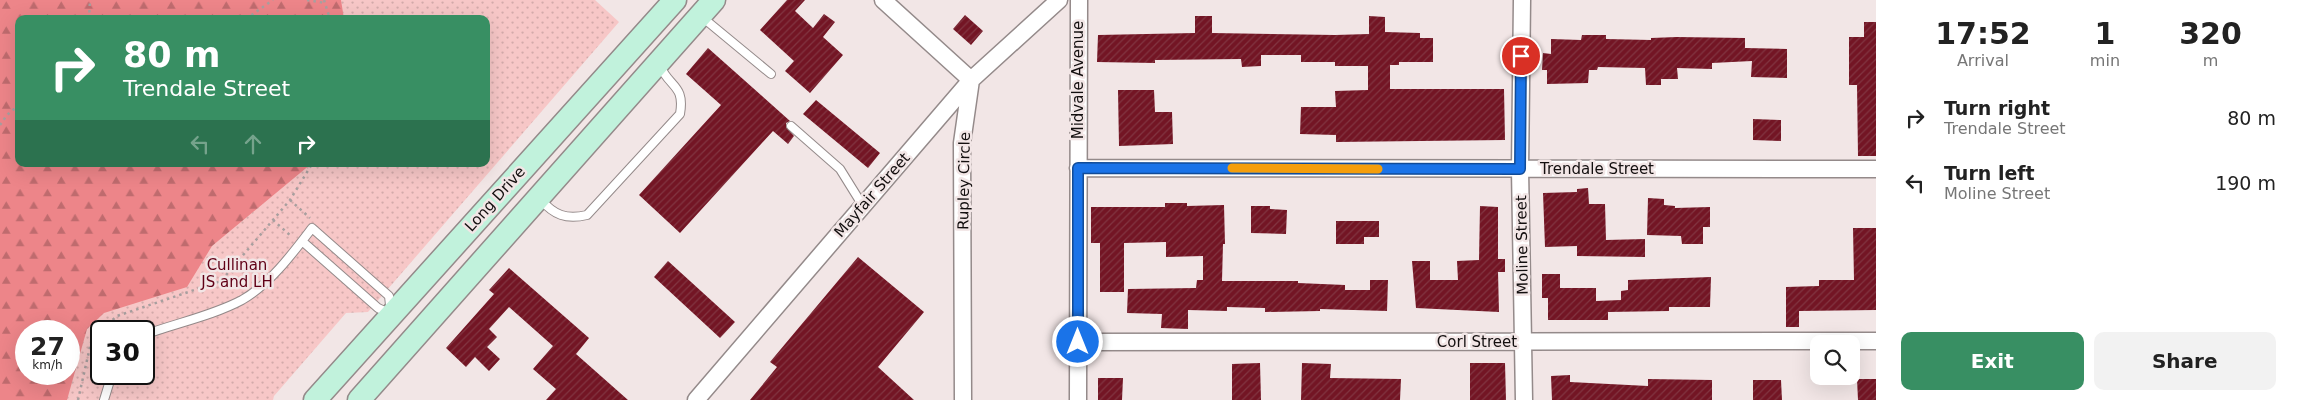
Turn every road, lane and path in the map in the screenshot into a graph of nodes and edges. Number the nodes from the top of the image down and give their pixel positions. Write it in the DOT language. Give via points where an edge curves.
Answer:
graph roads {
  1 [pos="90,0"];
  2 [pos="273,0"];
  3 [pos="307,0"];
  4 [pos="675,0"];
  5 [pos="884,0"];
  6 [pos="1059,0"];
  7 [pos="1078,0"];
  8 [pos="1522,0"];
  9 [pos="324,2"];
  10 [pos="707,8"];
  11 [pos="89,15"];
  12 [pos="252,15"];
  13 [pos="329,15"];
  14 [pos="642,37"];
  15 [pos="658,63"];
  16 [pos="771,74"];
  17 [pos="971,80"];
  18 [pos="15,109"];
  19 [pos="0,125"];
  20 [pos="790,126"];
  21 [pos="310,167"];
  22 [pos="1078,168"];
  23 [pos="1520,169"];
  24 [pos="1876,169"];
  25 [pos="516,176"];
  26 [pos="539,197"];
  27 [pos="863,206"];
  28 [pos="302,241"];
  29 [pos="391,314"];
  30 [pos="155,331"];
  31 [pos="418,334"];
  32 [pos="1876,340"];
  33 [pos="1078,342"];
  34 [pos="1524,342"];
  35 [pos="109,385"];
  36 [pos="78,400"];
  37 [pos="104,400"];
  38 [pos="315,400"];
  39 [pos="359,400"];
  40 [pos="696,400"];
  41 [pos="963,400"];
  42 [pos="1078,400"];
  43 [pos="1524,400"];
  1 -- 11 [label="path"];
  2 -- 12 [label="path"];
  3 -- 9 [label="path"];
  4 -- 14 [label="main road, Long Drive"];
  5 -- 17 [label="street"];
  6 -- 17 [label="street, Mayfair Street"];
  7 -- 22 [label="street, Midvale Avenue"];
  8 -- 23 [label="street, Moline Street"];
  9 -- 13 [label="path"];
  10 -- 15 [label="main road, Long Drive"];
  10 -- 16 [label="lane"];
  14 -- 15 [label="main road"];
  14 -- 25 [label="main road, Long Drive"];
  15 -- 26 [label="main road, Long Drive"];
  15 -- 26 [label="lane" via="666,78 679,89 680,114 587,215 561,216 549,209"];
  17 -- 27 [label="street, Mayfair Street"];
  17 -- 41 [label="street, Rupley Circle" via="962,143"];
  18 -- 19 [label="path"];
  20 -- 27 [label="lane" via="840,169"];
  21 -- 36 [label="path" via="290,200 221,280 117,316 103,326 92,338"];
  22 -- 23 [label="street, Trendale Street"];
  22 -- 33 [label="street, Midvale Avenue"];
  23 -- 24 [label="street, Trendale Street"];
  23 -- 34 [label="street, Moline Street"];
  25 -- 26 [label="main road"];
  25 -- 29 [label="main road, Long Drive"];
  26 -- 31 [label="main road, Long Drive"];
  27 -- 40 [label="street, Mayfair Street"];
  28 -- 29 [label="lane" via="378,308"];
  28 -- 29 [label="lane" via="312,228 389,296"];
  28 -- 30 [label="lane" via="265,282 244,299"];
  29 -- 31 [label="main road"];
  29 -- 38 [label="main road, Long Drive"];
  31 -- 39 [label="main road, Long Drive"];
  32 -- 34 [label="street, Corl Street"];
  33 -- 34 [label="street, Corl Street"];
  33 -- 42 [label="street, Midvale Avenue"];
  34 -- 43 [label="street, Moline Street"];
  35 -- 37 [label="lane"];
}
